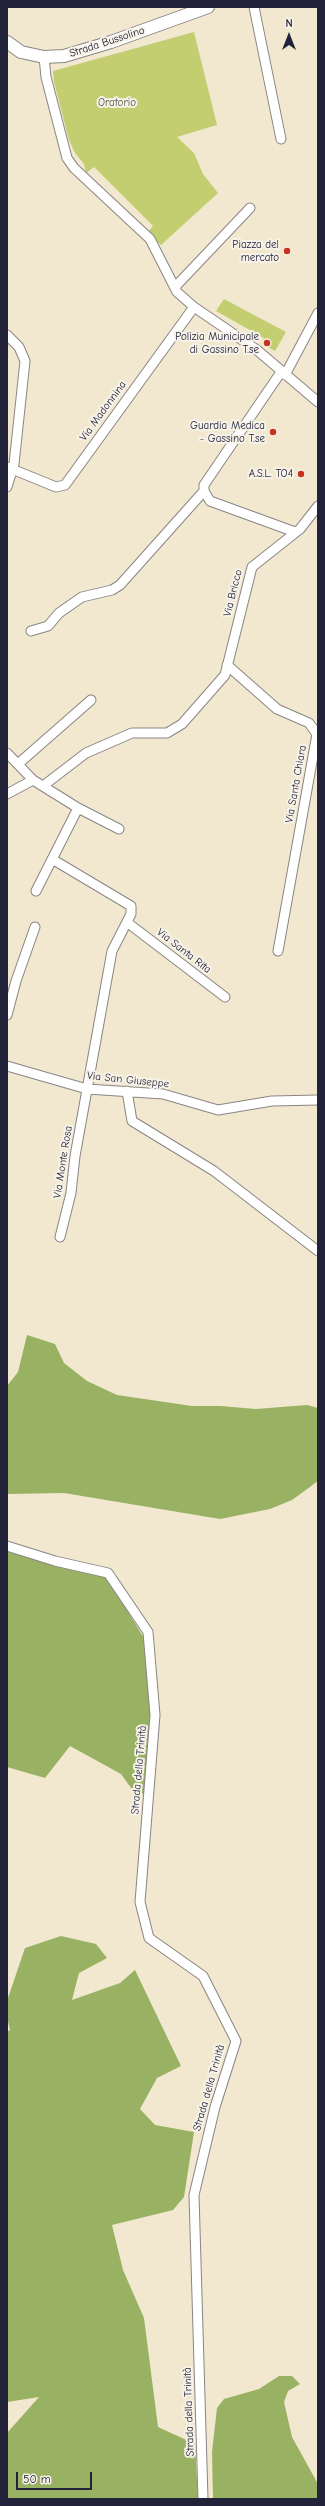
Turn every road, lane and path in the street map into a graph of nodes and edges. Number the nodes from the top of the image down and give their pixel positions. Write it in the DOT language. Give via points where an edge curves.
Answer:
graph roads {
  1 [pos="208,7"];
  2 [pos="254,7"];
  3 [pos="7,42"];
  4 [pos="44,57"];
  5 [pos="281,139"];
  6 [pos="250,208"];
  7 [pos="174,287"];
  8 [pos="194,307"];
  9 [pos="318,313"];
  10 [pos="7,335"];
  11 [pos="283,373"];
  12 [pos="318,402"];
  13 [pos="10,469"];
  14 [pos="7,487"];
  15 [pos="204,491"];
  16 [pos="318,506"];
  17 [pos="295,532"];
  18 [pos="31,631"];
  19 [pos="227,665"];
  20 [pos="91,700"];
  21 [pos="7,753"];
  22 [pos="18,764"];
  23 [pos="33,780"];
  24 [pos="43,786"];
  25 [pos="7,794"];
  26 [pos="78,808"];
  27 [pos="119,829"];
  28 [pos="52,859"];
  29 [pos="36,891"];
  30 [pos="128,923"];
  31 [pos="35,927"];
  32 [pos="278,951"];
  33 [pos="11,979"];
  34 [pos="225,998"];
  35 [pos="7,1015"];
  36 [pos="7,1066"];
  37 [pos="87,1089"];
  38 [pos="127,1091"];
  39 [pos="318,1100"];
  40 [pos="60,1237"];
  41 [pos="318,1251"];
  42 [pos="7,1546"];
  43 [pos="203,2499"];
  1 -- 4 [label="street, Strada Bussolino" via="111,42 64,56"];
  2 -- 5 [label="street"];
  3 -- 4 [label="street, Strada Bussolino" via="22,52"];
  4 -- 7 [label="street" via="46,77 67,158 101,194 150,239"];
  6 -- 7 [label="street"];
  7 -- 8 [label="street"];
  8 -- 11 [label="street" via="237,335"];
  8 -- 13 [label="street, Via Madonnina" via="65,485 56,486"];
  9 -- 11 [label="street"];
  10 -- 13 [label="street" via="19,347 25,361"];
  11 -- 12 [label="street"];
  11 -- 15 [label="street" via="204,485"];
  13 -- 14 [label="street"];
  15 -- 17 [label="street" via="210,501"];
  15 -- 18 [label="street" via="120,585 112,590 82,598 59,613 48,626"];
  16 -- 17 [label="street, Via Bricco"];
  17 -- 19 [label="street, Via Bricco" via="252,567"];
  19 -- 24 [label="street, Via Bricco" via="224,675 182,724 167,733 132,733 86,753"];
  19 -- 32 [label="street, Via Santa Chiara" via="277,709 309,723 317,734"];
  20 -- 22 [label="street"];
  21 -- 22 [label="street"];
  22 -- 23 [label="street"];
  23 -- 24 [label="street"];
  23 -- 25 [label="street"];
  24 -- 26 [label="street"];
  26 -- 27 [label="street"];
  26 -- 28 [label="street"];
  28 -- 29 [label="street"];
  28 -- 30 [label="street" via="131,906"];
  30 -- 34 [label="street, Via Santa Rita"];
  30 -- 37 [label="street, Via Monte Rosa" via="112,951"];
  31 -- 33 [label="street"];
  33 -- 35 [label="street"];
  36 -- 37 [label="street, Via San Giuseppe"];
  37 -- 38 [label="street, Via San Giuseppe"];
  37 -- 40 [label="street, Via Monte Rosa" via="71,1193"];
  38 -- 39 [label="street, Via San Giuseppe" via="163,1094 218,1110 272,1101"];
  38 -- 41 [label="street" via="132,1121 214,1171"];
  42 -- 43 [label="street, Strada della Trinità" via="55,1561 108,1573 148,1632 155,1715 140,1902 149,1938 203,1976 236,2041 215,2108 194,2195"];
}
